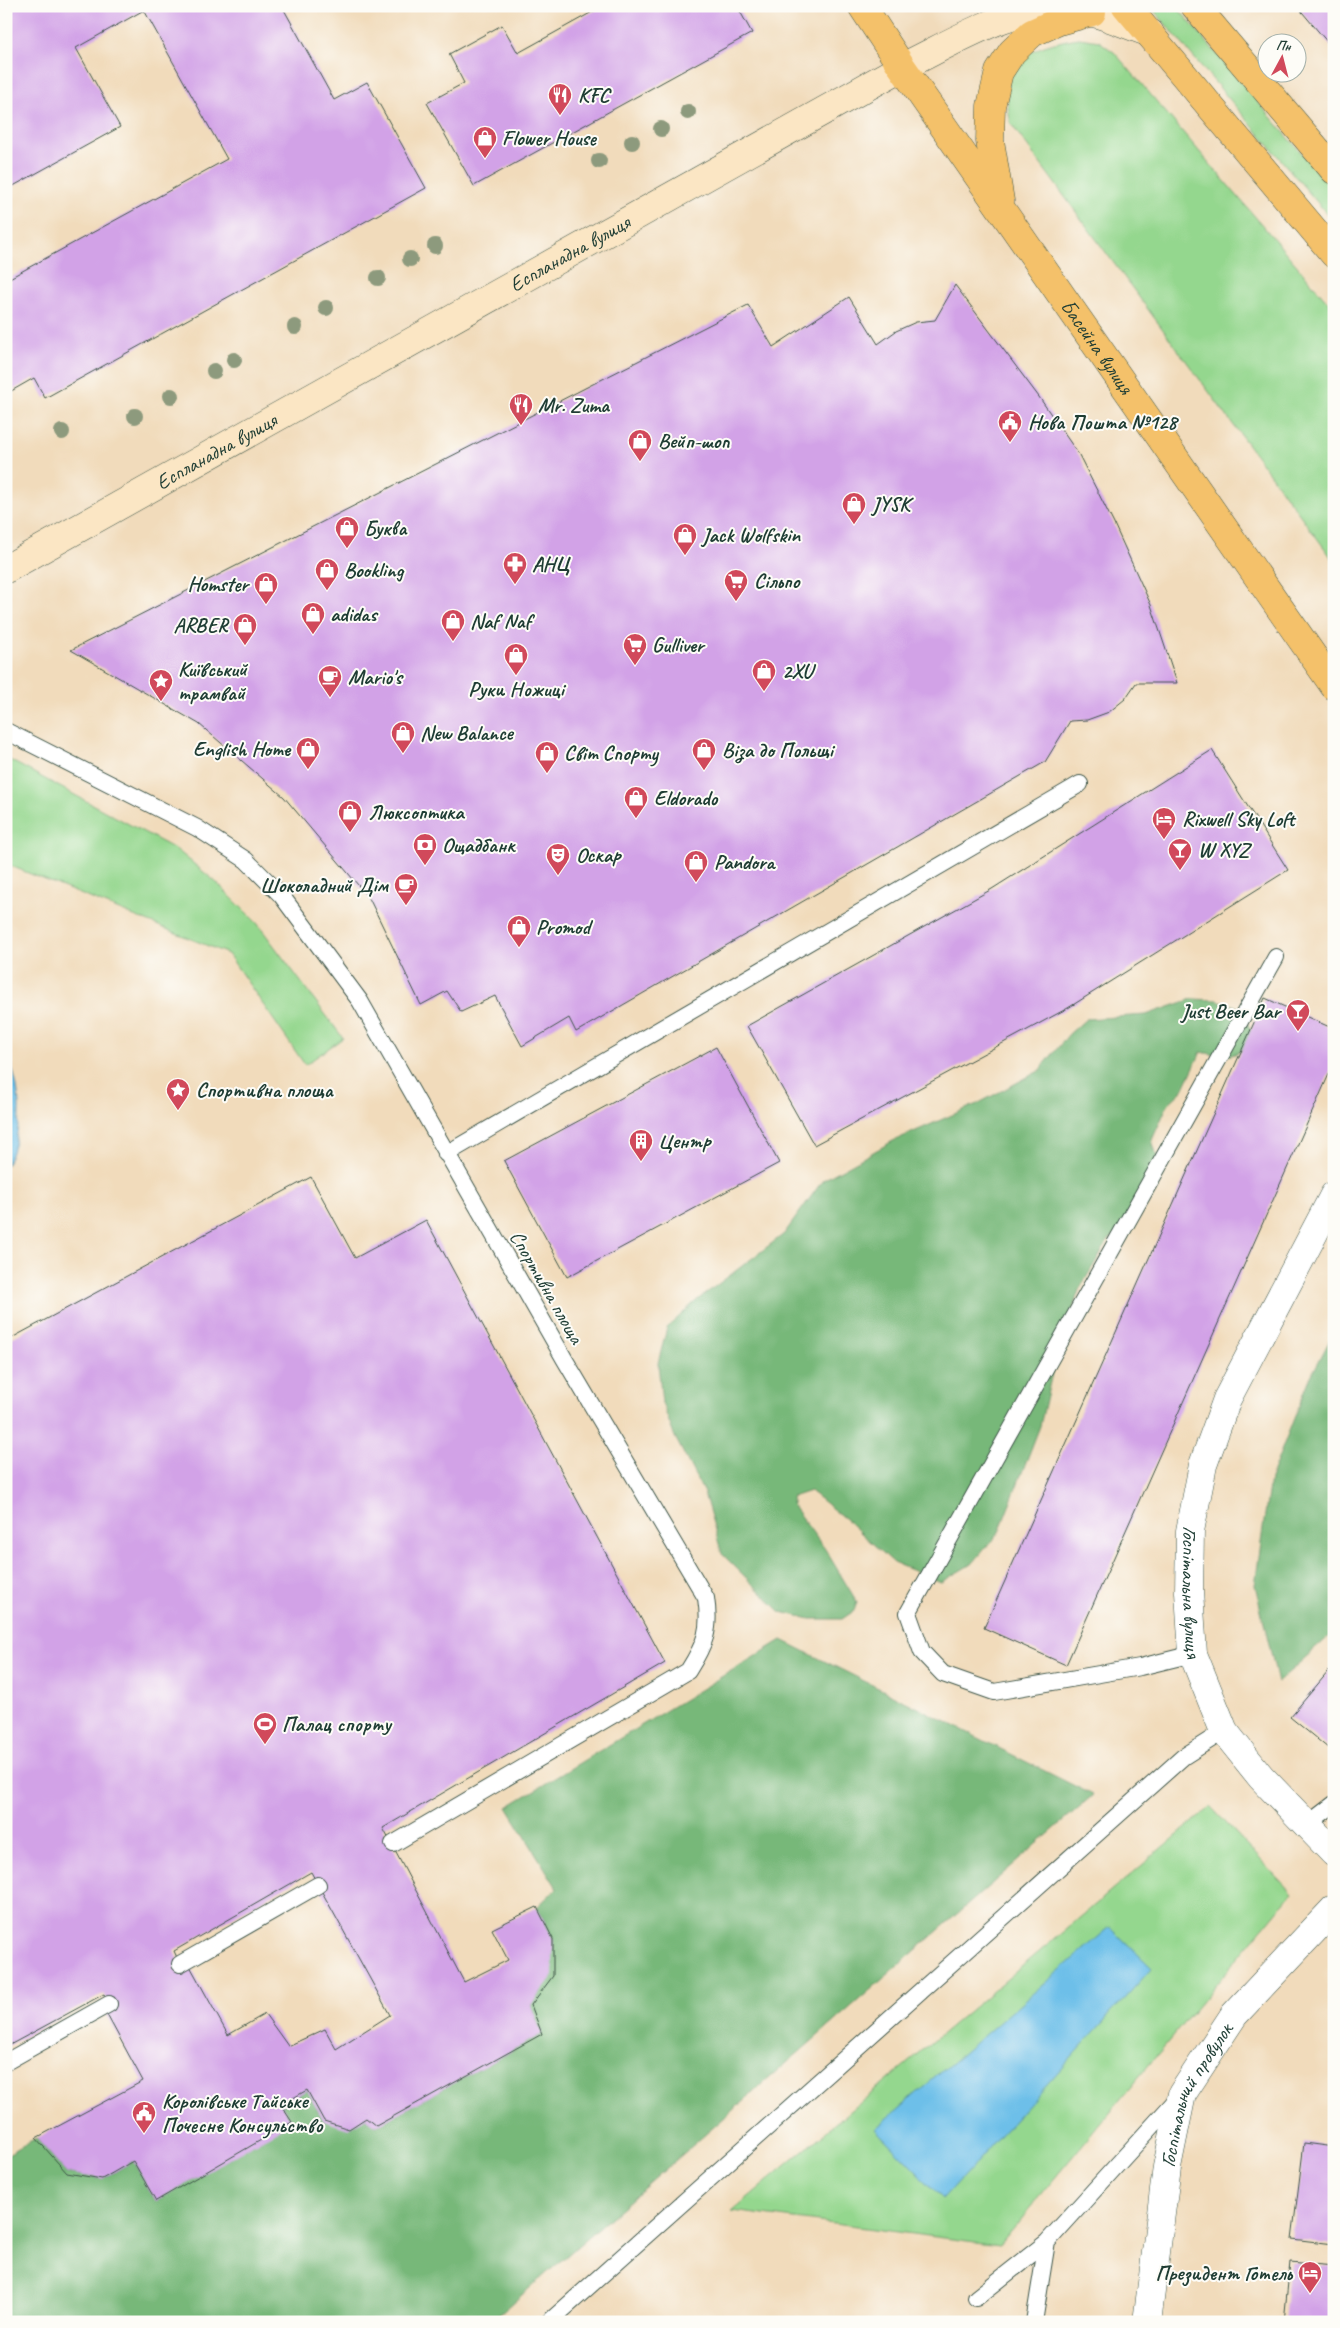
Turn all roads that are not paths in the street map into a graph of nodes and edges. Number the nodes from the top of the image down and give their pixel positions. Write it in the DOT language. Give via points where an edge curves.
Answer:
graph roads {
  1 [pos="862,6"];
  2 [pos="1126,6"];
  3 [pos="1195,6"];
  4 [pos="1092,12"];
  5 [pos="1150,33"];
  6 [pos="902,68"];
  7 [pos="1334,170"];
  8 [pos="1002,212"];
  9 [pos="1334,254"];
  10 [pos="6,568"];
  11 [pos="1334,686"];
  12 [pos="6,731"];
  13 [pos="1080,784"];
  14 [pos="1276,957"];
  15 [pos="446,1154"];
  16 [pos="1334,1195"];
  17 [pos="1193,1654"];
  18 [pos="1224,1730"];
  19 [pos="1334,1804"];
  20 [pos="1308,1824"];
  21 [pos="393,1844"];
  22 [pos="1334,1853"];
  23 [pos="318,1886"];
  24 [pos="1334,1909"];
  25 [pos="180,1964"];
  26 [pos="109,2004"];
  27 [pos="6,2062"];
  28 [pos="1182,2094"];
  29 [pos="1047,2242"];
  30 [pos="976,2298"];
  31 [pos="549,2322"];
  32 [pos="1034,2322"];
  33 [pos="1147,2322"];
  1 -- 6 [label="main road, Басейна вулиця"];
  2 -- 5 [label="main road"];
  3 -- 7 [label="main road"];
  4 -- 5 [label="main road, Еспланадна вулиця"];
  4 -- 6 [label="main road, Еспланадна вулиця" via="1048,6 1026,11 1002,19"];
  4 -- 8 [label="main road" via="1032,33 1012,52 998,72 991,106 990,141"];
  5 -- 9 [label="main road"];
  6 -- 8 [label="main road, Басейна вулиця"];
  6 -- 10 [label="main road, Еспланадна вулиця"];
  8 -- 11 [label="main road, Басейна вулиця"];
  12 -- 15 [label="lane, Спортивна площа" via="197,828 246,860 281,896 360,1001"];
  13 -- 15 [label="lane"];
  14 -- 17 [label="lane" via="908,1612 922,1652 943,1674 994,1692 1140,1667"];
  15 -- 21 [label="lane, Спортивна площа" via="706,1598 709,1618 704,1644 688,1671"];
  16 -- 17 [label="street, Госпітальна вулиця" via="1226,1399 1203,1465 1190,1531"];
  17 -- 18 [label="street, Госпітальна вулиця"];
  18 -- 20 [label="street, Госпітальна вулиця" via="1260,1777"];
  18 -- 31 [label="lane" via="1184,1757"];
  19 -- 20 [label="lane"];
  20 -- 22 [label="street, Госпітальна вулиця"];
  23 -- 25 [label="lane"];
  24 -- 28 [label="street, Госпітальний провулок" via="1234,2015"];
  26 -- 27 [label="lane"];
  28 -- 29 [label="lane"];
  28 -- 33 [label="street, Госпітальний провулок" via="1167,2167"];
  29 -- 30 [label="lane"];
  29 -- 32 [label="lane"];
}
